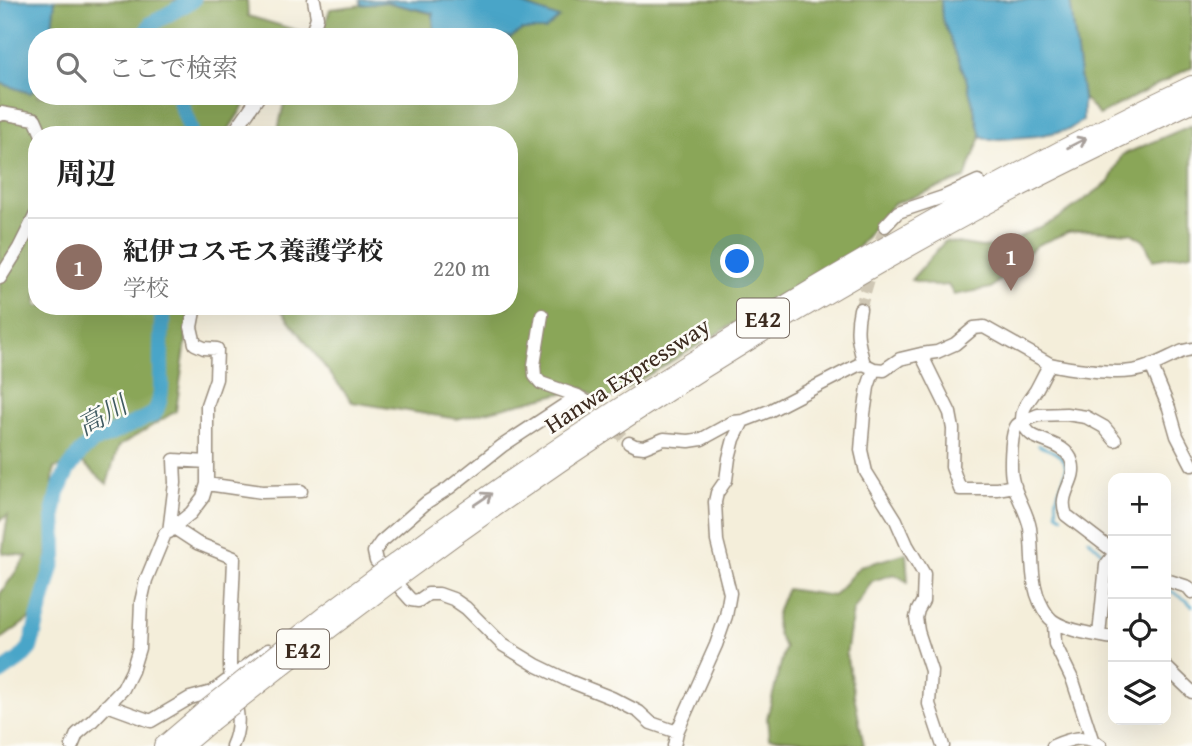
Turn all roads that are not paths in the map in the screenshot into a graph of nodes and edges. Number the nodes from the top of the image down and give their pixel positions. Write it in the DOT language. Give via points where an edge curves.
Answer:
graph roads {
  1 [pos="314,0"];
  2 [pos="314,28"];
  3 [pos="1192,83"];
  4 [pos="1192,103"];
  5 [pos="253,105"];
  6 [pos="1192,109"];
  7 [pos="0,115"];
  8 [pos="38,126"];
  9 [pos="238,126"];
  10 [pos="1114,140"];
  11 [pos="978,180"];
  12 [pos="885,226"];
  13 [pos="28,230"];
  14 [pos="0,278"];
  15 [pos="860,309"];
  16 [pos="193,315"];
  17 [pos="542,315"];
  18 [pos="1192,349"];
  19 [pos="921,354"];
  20 [pos="1050,364"];
  21 [pos="1151,365"];
  22 [pos="869,367"];
  23 [pos="743,421"];
  24 [pos="1022,422"];
  25 [pos="1115,440"];
  26 [pos="629,443"];
  27 [pos="207,462"];
  28 [pos="1192,465"];
  29 [pos="207,484"];
  30 [pos="1015,486"];
  31 [pos="301,491"];
  32 [pos="172,530"];
  33 [pos="1108,550"];
  34 [pos="1108,562"];
  35 [pos="389,571"];
  36 [pos="1171,582"];
  37 [pos="1192,592"];
  38 [pos="1054,622"];
  39 [pos="1099,635"];
  40 [pos="1108,637"];
  41 [pos="1171,672"];
  42 [pos="231,677"];
  43 [pos="1192,692"];
  44 [pos="107,705"];
  45 [pos="208,716"];
  46 [pos="677,732"];
  47 [pos="1096,743"];
  48 [pos="72,746"];
  49 [pos="163,746"];
  50 [pos="183,746"];
  51 [pos="232,746"];
  52 [pos="674,746"];
  53 [pos="943,746"];
  54 [pos="1053,746"];
  1 -- 2 [label="street"];
  35 -- 3 [label="highway, Hanwa Expressway / E42, one-way" via="460,514 561,446 815,286 967,200"];
  4 -- 10 [label="highway, Hanwa Expressway"];
  5 -- 9 [label="street"];
  6 -- 10 [label="highway"];
  7 -- 8 [label="street" via="35,119"];
  10 -- 35 [label="highway, Hanwa Expressway / E42" via="974,211 836,289 648,405 466,527"];
  11 -- 12 [label="street" via="898,212"];
  13 -- 14 [label="street"];
  15 -- 22 [label="street" via="858,341"];
  16 -- 27 [label="street" via="195,344 217,349 216,379 207,405"];
  17 -- 35 [label="street" via="535,376 541,383 583,400 502,446 381,542 374,552 376,561"];
  18 -- 21 [label="street"];
  19 -- 20 [label="street" via="937,352 974,328 984,327"];
  19 -- 22 [label="street" via="900,359 884,370"];
  19 -- 30 [label="street" via="950,413 952,467 960,489"];
  20 -- 21 [label="street" via="1115,372"];
  20 -- 24 [label="street" via="1025,405"];
  21 -- 28 [label="street"];
  22 -- 23 [label="street" via="858,365"];
  22 -- 53 [label="street" via="862,450 866,472 924,574 923,601 916,618 931,671 929,704"];
  23 -- 26 [label="street" via="689,442 664,439 643,447"];
  23 -- 46 [label="street" via="715,502 717,541 730,593 726,616"];
  24 -- 25 [label="street" via="1038,415 1086,417"];
  24 -- 30 [label="street" via="1013,434"];
  24 -- 33 [label="street" via="1030,433 1072,458 1074,471 1063,507"];
  27 -- 29 [label="street"];
  27 -- 32 [label="street" via="174,460"];
  29 -- 31 [label="street" via="262,492"];
  29 -- 32 [label="street" via="191,513"];
  30 -- 38 [label="street" via="1030,526 1034,587"];
  32 -- 42 [label="street" via="234,558"];
  32 -- 44 [label="street" via="165,534 146,580 132,671"];
  34 -- 39 [label="street"];
  35 -- 42 [label="street"];
  35 -- 45 [label="highway, Hanwa Expressway / E42, bridge" via="325,615"];
  35 -- 46 [label="street" via="411,600 428,594 453,599 525,659"];
  36 -- 37 [label="street"];
  38 -- 39 [label="street"];
  38 -- 47 [label="street" via="1055,644"];
  39 -- 40 [label="street"];
  41 -- 43 [label="street"];
  42 -- 44 [label="street" via="212,692 190,698 150,722"];
  42 -- 51 [label="street" via="238,716"];
  44 -- 48 [label="street" via="77,734"];
  45 -- 49 [label="highway, Hanwa Expressway / E42"];
  45 -- 50 [label="highway, Hanwa Expressway / E42"];
  46 -- 52 [label="street"];
  47 -- 54 [label="street" via="1084,737"];
}
